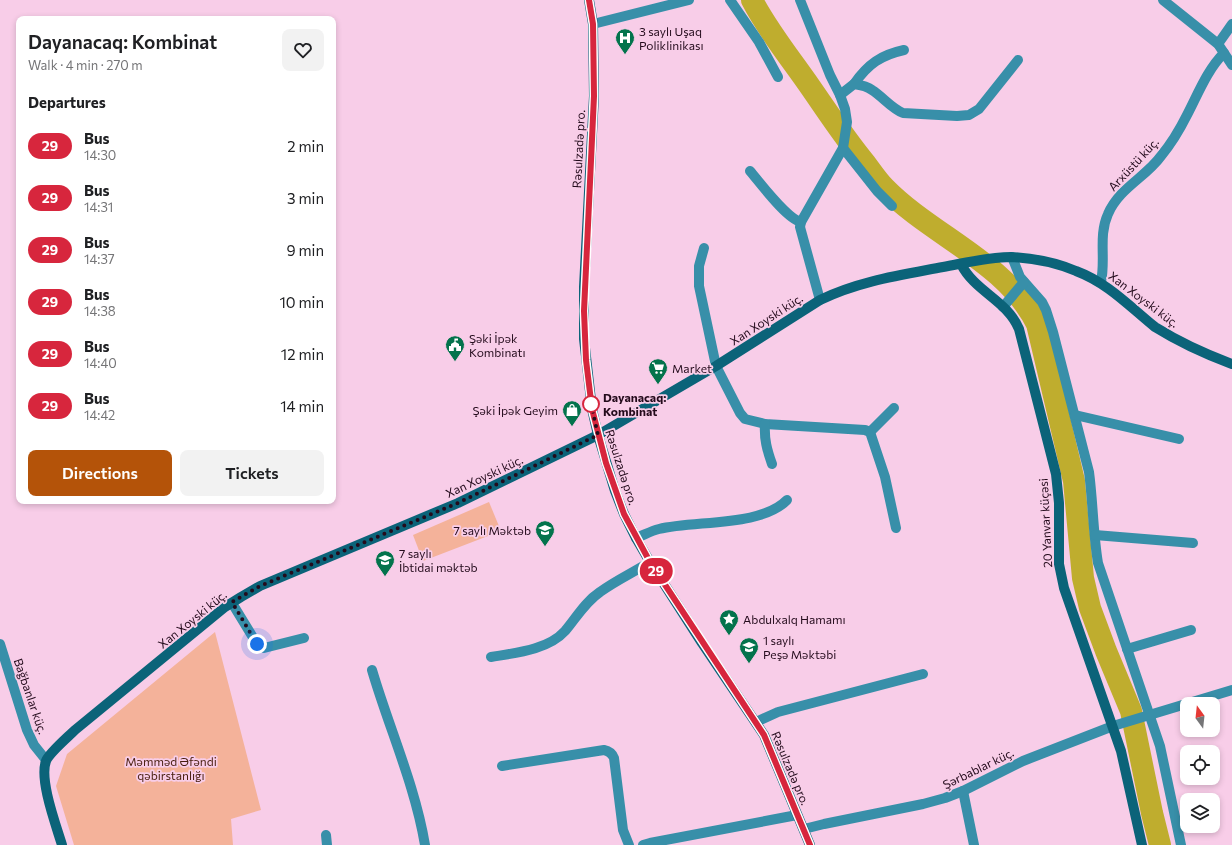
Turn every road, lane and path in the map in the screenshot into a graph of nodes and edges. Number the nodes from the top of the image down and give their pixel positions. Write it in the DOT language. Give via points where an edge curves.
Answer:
graph roads {
  1 [pos="589,0"];
  2 [pos="689,0"];
  3 [pos="730,0"];
  4 [pos="800,0"];
  5 [pos="1163,0"];
  6 [pos="593,24"];
  7 [pos="1232,24"];
  8 [pos="1218,44"];
  9 [pos="904,50"];
  10 [pos="1224,53"];
  11 [pos="1018,60"];
  12 [pos="1232,65"];
  13 [pos="778,77"];
  14 [pos="854,84"];
  15 [pos="840,95"];
  16 [pos="843,148"];
  17 [pos="750,171"];
  18 [pos="892,206"];
  19 [pos="801,222"];
  20 [pos="704,248"];
  21 [pos="1012,257"];
  22 [pos="963,263"];
  23 [pos="1101,282"];
  24 [pos="1023,284"];
  25 [pos="820,300"];
  26 [pos="1006,304"];
  27 [pos="1232,364"];
  28 [pos="716,366"];
  29 [pos="894,408"];
  30 [pos="1075,415"];
  31 [pos="765,424"];
  32 [pos="870,432"];
  33 [pos="598,435"];
  34 [pos="1179,439"];
  35 [pos="772,464"];
  36 [pos="787,500"];
  37 [pos="896,528"];
  38 [pos="1095,535"];
  39 [pos="636,538"];
  40 [pos="1193,543"];
  41 [pos="650,562"];
  42 [pos="232,602"];
  43 [pos="1192,630"];
  44 [pos="304,638"];
  45 [pos="0,644"];
  46 [pos="1127,649"];
  47 [pos="491,657"];
  48 [pos="372,670"];
  49 [pos="923,674"];
  50 [pos="1232,690"];
  51 [pos="1150,714"];
  52 [pos="756,722"];
  53 [pos="1113,726"];
  54 [pos="46,760"];
  55 [pos="502,766"];
  56 [pos="963,791"];
  57 [pos="797,815"];
  58 [pos="804,829"];
  59 [pos="62,845"];
  60 [pos="425,845"];
  61 [pos="629,845"];
  62 [pos="643,845"];
  63 [pos="810,845"];
  64 [pos="974,845"];
  65 [pos="1142,845"];
  66 [pos="1181,845"];
  1 -- 6 [label="street, Rəsulzadə pro."];
  2 -- 6 [label="street"];
  3 -- 13 [label="street" via="759,42"];
  4 -- 15 [label="street"];
  5 -- 8 [label="street"];
  6 -- 33 [label="street, Rəsulzadə pro." via="594,96 584,339 588,383"];
  7 -- 8 [label="street"];
  8 -- 10 [label="street"];
  9 -- 14 [label="street" via="885,54 862,72"];
  10 -- 12 [label="street"];
  10 -- 23 [label="street, Arxüstü küç." via="1212,66 1186,118 1161,157 1127,188 1108,212 1102,240"];
  11 -- 14 [label="street" via="979,109 969,115 903,113 897,111 873,90"];
  14 -- 15 [label="street"];
  15 -- 16 [label="street" via="847,122"];
  16 -- 18 [label="street"];
  16 -- 19 [label="street"];
  17 -- 19 [label="street" via="788,215"];
  19 -- 25 [label="street" via="800,227"];
  20 -- 28 [label="street" via="699,286"];
  21 -- 22 [label="street, Xan Xoyski küç."];
  21 -- 23 [label="street, Xan Xoyski küç." via="1069,268"];
  21 -- 24 [label="street"];
  22 -- 25 [label="street, Xan Xoyski küç." via="869,282 838,291"];
  22 -- 26 [label="street, 20 Yanvar küçəsi" via="971,280"];
  23 -- 27 [label="street, Xan Xoyski küç." via="1155,327 1180,342"];
  24 -- 26 [label="street"];
  24 -- 30 [label="street" via="1036,295 1046,310"];
  25 -- 28 [label="street, Xan Xoyski küç."];
  26 -- 53 [label="street, 20 Yanvar küçəsi" via="1019,329 1056,474 1059,503 1059,564 1064,588"];
  28 -- 31 [label="street" via="740,414 745,419"];
  28 -- 33 [label="street, Xan Xoyski küç."];
  29 -- 32 [label="street"];
  30 -- 34 [label="street"];
  30 -- 38 [label="street" via="1089,472"];
  31 -- 32 [label="street"];
  31 -- 35 [label="street" via="765,441"];
  32 -- 37 [label="street" via="885,477"];
  33 -- 39 [label="street, Rəsulzadə pro." via="615,491"];
  33 -- 42 [label="street, Xan Xoyski küç." via="458,503 260,586"];
  36 -- 39 [label="street" via="782,505 759,515 660,528"];
  38 -- 40 [label="street"];
  38 -- 46 [label="street" via="1096,556 1102,579"];
  39 -- 41 [label="street, Rəsulzadə pro."];
  41 -- 47 [label="street" via="590,600 564,633 549,643 527,651"];
  41 -- 52 [label="street, Rəsulzadə pro."];
  42 -- 44 [label="street" via="257,644 264,648"];
  42 -- 54 [label="street, Xan Xoyski küç." via="76,730"];
  43 -- 46 [label="street"];
  45 -- 54 [label="street, Bağbanlar küç." via="27,730 34,745"];
  46 -- 51 [label="street"];
  48 -- 60 [label="street" via="399,748 422,825"];
  49 -- 52 [label="street" via="778,712"];
  50 -- 51 [label="street, Şərbablar küç."];
  51 -- 53 [label="street, Şərbablar küç."];
  51 -- 66 [label="street" via="1160,746"];
  52 -- 57 [label="street, Rəsulzadə pro." via="772,751"];
  53 -- 56 [label="street, Şərbablar küç." via="1022,761"];
  53 -- 65 [label="street, 20 Yanvar küçəsi" via="1125,764"];
  54 -- 59 [label="street" via="46,787"];
  55 -- 61 [label="street" via="608,751 614,758 623,830"];
  56 -- 58 [label="street, Şərbablar küç." via="923,804"];
  56 -- 64 [label="street"];
  57 -- 58 [label="street, Rəsulzadə pro."];
  57 -- 62 [label="street"];
  58 -- 63 [label="street, Rəsulzadə pro."];
}
